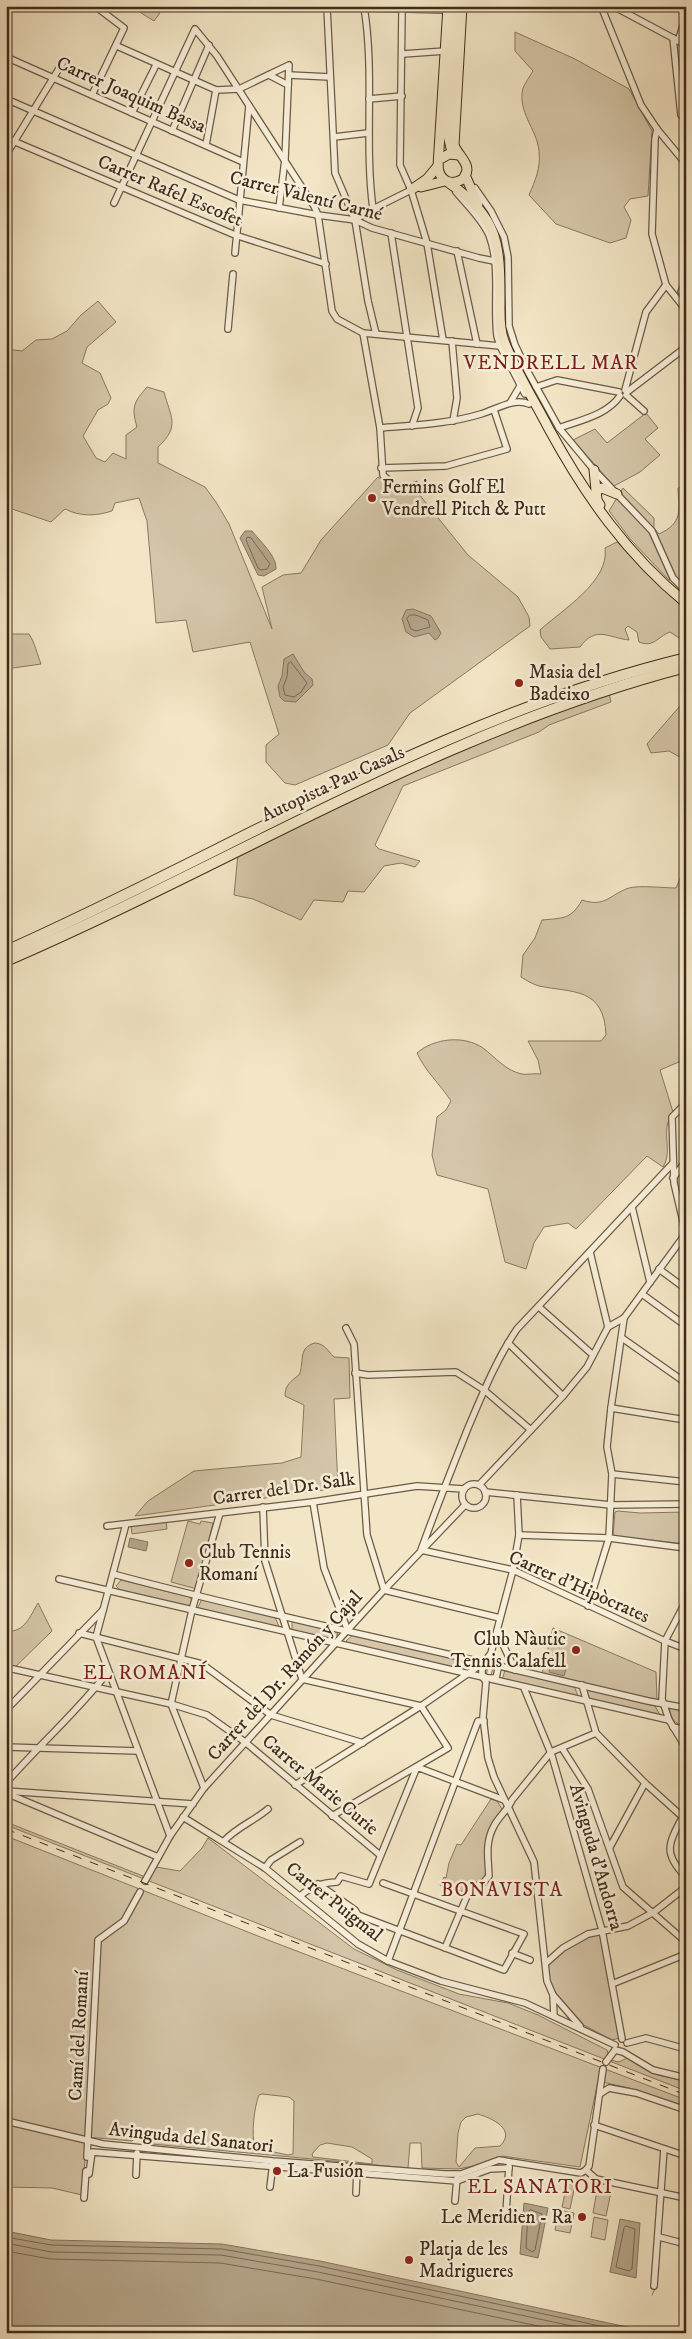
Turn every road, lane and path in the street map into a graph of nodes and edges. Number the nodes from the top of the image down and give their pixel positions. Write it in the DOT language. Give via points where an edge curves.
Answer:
graph roads {
  1 [pos="462,6"];
  2 [pos="601,6"];
  3 [pos="613,6"];
  4 [pos="327,7"];
  5 [pos="364,7"];
  6 [pos="451,7"];
  7 [pos="100,8"];
  8 [pos="402,9"];
  9 [pos="686,17"];
  10 [pos="675,40"];
  11 [pos="209,45"];
  12 [pos="686,45"];
  13 [pos="117,46"];
  14 [pos="444,51"];
  15 [pos="403,54"];
  16 [pos="6,57"];
  17 [pos="63,62"];
  18 [pos="156,65"];
  19 [pos="174,73"];
  20 [pos="269,75"];
  21 [pos="289,75"];
  22 [pos="330,77"];
  23 [pos="54,78"];
  24 [pos="193,82"];
  25 [pos="288,85"];
  26 [pos="239,89"];
  27 [pos="216,90"];
  28 [pos="92,95"];
  29 [pos="402,96"];
  30 [pos="6,99"];
  31 [pos="369,99"];
  32 [pos="249,106"];
  33 [pos="33,111"];
  34 [pos="132,113"];
  35 [pos="151,122"];
  36 [pos="686,122"];
  37 [pos="657,129"];
  38 [pos="172,131"];
  39 [pos="368,133"];
  40 [pos="334,137"];
  41 [pos="6,138"];
  42 [pos="14,141"];
  43 [pos="206,145"];
  44 [pos="136,154"];
  45 [pos="6,155"];
  46 [pos="456,155"];
  47 [pos="285,159"];
  48 [pos="243,162"];
  49 [pos="439,162"];
  50 [pos="686,164"];
  51 [pos="466,174"];
  52 [pos="447,182"];
  53 [pos="120,187"];
  54 [pos="411,190"];
  55 [pos="239,200"];
  56 [pos="114,203"];
  57 [pos="279,208"];
  58 [pos="372,209"];
  59 [pos="318,216"];
  60 [pos="355,220"];
  61 [pos="391,232"];
  62 [pos="235,235"];
  63 [pos="427,243"];
  64 [pos="457,251"];
  65 [pos="234,253"];
  66 [pos="494,261"];
  67 [pos="326,264"];
  68 [pos="233,274"];
  69 [pos="686,281"];
  70 [pos="666,285"];
  71 [pos="673,295"];
  72 [pos="683,298"];
  73 [pos="686,309"];
  74 [pos="228,329"];
  75 [pos="363,333"];
  76 [pos="376,334"];
  77 [pos="406,337"];
  78 [pos="443,340"];
  79 [pos="452,341"];
  80 [pos="477,344"];
  81 [pos="500,346"];
  82 [pos="686,347"];
  83 [pos="520,386"];
  84 [pos="536,387"];
  85 [pos="624,393"];
  86 [pos="525,394"];
  87 [pos="510,403"];
  88 [pos="529,404"];
  89 [pos="494,410"];
  90 [pos="644,411"];
  91 [pos="452,421"];
  92 [pos="412,426"];
  93 [pos="380,428"];
  94 [pos="559,428"];
  95 [pos="381,468"];
  96 [pos="594,470"];
  97 [pos="416,484"];
  98 [pos="596,491"];
  99 [pos="617,494"];
  100 [pos="606,516"];
  101 [pos="686,592"];
  102 [pos="686,601"];
  103 [pos="686,658"];
  104 [pos="686,667"];
  105 [pos="6,951"];
  106 [pos="6,960"];
  107 [pos="686,1104"];
  108 [pos="686,1161"];
  109 [pos="673,1163"];
  110 [pos="674,1178"];
  111 [pos="632,1207"];
  112 [pos="686,1234"];
  113 [pos="590,1252"];
  114 [pos="659,1269"];
  115 [pos="650,1282"];
  116 [pos="686,1289"];
  117 [pos="642,1294"];
  118 [pos="539,1307"];
  119 [pos="624,1318"];
  120 [pos="686,1326"];
  121 [pos="608,1327"];
  122 [pos="346,1328"];
  123 [pos="622,1338"];
  124 [pos="508,1343"];
  125 [pos="593,1356"];
  126 [pos="355,1373"];
  127 [pos="686,1383"];
  128 [pos="484,1390"];
  129 [pos="563,1396"];
  130 [pos="611,1408"];
  131 [pos="686,1420"];
  132 [pos="531,1430"];
  133 [pos="612,1474"];
  134 [pos="686,1482"];
  135 [pos="479,1485"];
  136 [pos="443,1489"];
  137 [pos="464,1489"];
  138 [pos="485,1492"];
  139 [pos="363,1494"];
  140 [pos="517,1495"];
  141 [pos="313,1502"];
  142 [pos="686,1504"];
  143 [pos="465,1505"];
  144 [pos="611,1505"];
  145 [pos="263,1507"];
  146 [pos="220,1513"];
  147 [pos="126,1524"];
  148 [pos="107,1526"];
  149 [pos="519,1535"];
  150 [pos="609,1538"];
  151 [pos="686,1548"];
  152 [pos="421,1550"];
  153 [pos="513,1570"];
  154 [pos="113,1574"];
  155 [pos="59,1579"];
  156 [pos="384,1590"];
  157 [pos="109,1591"];
  158 [pos="196,1597"];
  159 [pos="686,1601"];
  160 [pos="588,1606"];
  161 [pos="104,1608"];
  162 [pos="192,1610"];
  163 [pos="283,1618"];
  164 [pos="500,1618"];
  165 [pos="348,1631"];
  166 [pos="497,1631"];
  167 [pos="79,1633"];
  168 [pos="288,1634"];
  169 [pos="96,1637"];
  170 [pos="665,1642"];
  171 [pos="336,1644"];
  172 [pos="686,1649"];
  173 [pos="491,1653"];
  174 [pos="183,1657"];
  175 [pos="489,1665"];
  176 [pos="13,1669"];
  177 [pos="516,1670"];
  178 [pos="108,1672"];
  179 [pos="466,1674"];
  180 [pos="41,1675"];
  181 [pos="489,1678"];
  182 [pos="302,1680"];
  183 [pos="582,1685"];
  184 [pos="95,1688"];
  185 [pos="524,1688"];
  186 [pos="116,1693"];
  187 [pos="485,1695"];
  188 [pos="586,1701"];
  189 [pos="662,1703"];
  190 [pos="171,1704"];
  191 [pos="422,1706"];
  192 [pos="686,1708"];
  193 [pos="6,1710"];
  194 [pos="270,1715"];
  195 [pos="669,1720"];
  196 [pos="484,1721"];
  197 [pos="673,1727"];
  198 [pos="686,1730"];
  199 [pos="596,1733"];
  200 [pos="246,1742"];
  201 [pos="363,1743"];
  202 [pos="6,1747"];
  203 [pos="37,1748"];
  204 [pos="562,1748"];
  205 [pos="686,1748"];
  206 [pos="138,1751"];
  207 [pos="551,1752"];
  208 [pos="417,1767"];
  209 [pos="455,1782"];
  210 [pos="6,1783"];
  211 [pos="645,1783"];
  212 [pos="295,1785"];
  213 [pos="204,1788"];
  214 [pos="6,1792"];
  215 [pos="504,1800"];
  216 [pos="157,1803"];
  217 [pos="193,1804"];
  218 [pos="508,1808"];
  219 [pos="268,1809"];
  220 [pos="332,1816"];
  221 [pos="184,1817"];
  222 [pos="684,1819"];
  223 [pos="170,1836"];
  224 [pos="224,1841"];
  225 [pos="300,1842"];
  226 [pos="610,1847"];
  227 [pos="380,1855"];
  228 [pos="158,1857"];
  229 [pos="265,1868"];
  230 [pos="686,1877"];
  231 [pos="145,1881"];
  232 [pos="383,1883"];
  233 [pos="318,1884"];
  234 [pos="686,1888"];
  235 [pos="140,1892"];
  236 [pos="412,1893"];
  237 [pos="300,1896"];
  238 [pos="460,1911"];
  239 [pos="654,1912"];
  240 [pos="399,1930"];
  241 [pos="602,1930"];
  242 [pos="686,1942"];
  243 [pos="445,1948"];
  244 [pos="512,1952"];
  245 [pos="686,1954"];
  246 [pos="530,1960"];
  247 [pos="388,1961"];
  248 [pos="546,1963"];
  249 [pos="612,1984"];
  250 [pos="553,1995"];
  251 [pos="553,2003"];
  252 [pos="562,2005"];
  253 [pos="542,2010"];
  254 [pos="554,2014"];
  255 [pos="581,2028"];
  256 [pos="625,2041"];
  257 [pos="615,2048"];
  258 [pos="686,2049"];
  259 [pos="623,2052"];
  260 [pos="606,2062"];
  261 [pos="604,2069"];
  262 [pos="686,2078"];
  263 [pos="600,2094"];
  264 [pos="686,2110"];
  265 [pos="6,2121"];
  266 [pos="594,2125"];
  267 [pos="89,2142"];
  268 [pos="137,2148"];
  269 [pos="664,2149"];
  270 [pos="137,2155"];
  271 [pos="686,2156"];
  272 [pos="273,2163"];
  273 [pos="509,2165"];
  274 [pos="357,2170"];
  275 [pos="586,2170"];
  276 [pos="89,2174"];
  277 [pos="457,2174"];
  278 [pos="136,2175"];
  279 [pos="456,2181"];
  280 [pos="270,2187"];
  281 [pos="661,2191"];
  282 [pos="356,2193"];
  283 [pos="84,2198"];
  284 [pos="686,2198"];
  285 [pos="455,2200"];
  286 [pos="506,2213"];
  287 [pos="659,2237"];
  288 [pos="686,2244"];
  289 [pos="654,2286"];
  1 -- 46 [label="main road" via="454,139"];
  2 -- 37 [label="street" via="641,105"];
  3 -- 10 [label="street"];
  4 -- 5 [label="street"];
  4 -- 22 [label="street"];
  5 -- 8 [label="street"];
  5 -- 31 [label="street" via="368,26"];
  6 -- 8 [label="street"];
  6 -- 14 [label="main road"];
  6 -- 46 [label="main road" via="448,136"];
  6 -- 49 [label="main road" via="444,148"];
  7 -- 13 [label="street" via="124,28"];
  8 -- 15 [label="street"];
  9 -- 10 [label="street"];
  10 -- 12 [label="street"];
  10 -- 36 [label="street" via="681,115"];
  11 -- 19 [label="street" via="195,29"];
  11 -- 24 [label="street"];
  11 -- 26 [label="street"];
  13 -- 18 [label="street"];
  13 -- 28 [label="street"];
  14 -- 15 [label="street"];
  14 -- 49 [label="main road"];
  15 -- 29 [label="street"];
  16 -- 23 [label="street, Carrer Joaquim Bassa"];
  17 -- 23 [label="street"];
  18 -- 19 [label="street"];
  18 -- 34 [label="street"];
  19 -- 24 [label="street"];
  19 -- 35 [label="street"];
  20 -- 21 [label="street" via="289,65"];
  20 -- 25 [label="street"];
  20 -- 26 [label="street"];
  21 -- 22 [label="street"];
  21 -- 25 [label="street"];
  22 -- 40 [label="street"];
  23 -- 28 [label="street, Carrer Joaquim Bassa"];
  23 -- 33 [label="street"];
  24 -- 27 [label="street"];
  24 -- 38 [label="street"];
  25 -- 47 [label="street"];
  26 -- 27 [label="street"];
  26 -- 32 [label="street"];
  27 -- 43 [label="street"];
  28 -- 34 [label="street, Carrer Joaquim Bassa"];
  29 -- 31 [label="street"];
  29 -- 54 [label="street" via="400,165"];
  30 -- 33 [label="street, Carrer Valentí Carné"];
  31 -- 39 [label="street"];
  32 -- 47 [label="street"];
  32 -- 48 [label="street"];
  33 -- 42 [label="street"];
  33 -- 44 [label="street, Carrer Valentí Carné"];
  34 -- 35 [label="street, Carrer Joaquim Bassa"];
  35 -- 38 [label="street, Carrer Joaquim Bassa"];
  35 -- 44 [label="street"];
  37 -- 50 [label="street"];
  37 -- 70 [label="street" via="652,229"];
  38 -- 43 [label="street, Carrer Joaquim Bassa"];
  39 -- 40 [label="street"];
  39 -- 58 [label="street"];
  40 -- 60 [label="street" via="335,173"];
  41 -- 42 [label="street, Carrer Rafel Escofet"];
  42 -- 45 [label="street"];
  42 -- 53 [label="street, Carrer Rafel Escofet"];
  43 -- 48 [label="street, Carrer Joaquim Bassa"];
  44 -- 53 [label="street"];
  44 -- 55 [label="street, Carrer Valentí Carné"];
  46 -- 49 [label="main road"];
  46 -- 51 [label="main road" via="465,161"];
  47 -- 57 [label="street"];
  47 -- 59 [label="street"];
  48 -- 55 [label="street"];
  49 -- 52 [label="main road" via="438,172"];
  49 -- 54 [label="main road" via="427,179"];
  51 -- 52 [label="main road" via="459,182"];
  51 -- 84 [label="street" via="504,237 508,257 511,335"];
  51 -- 100 [label="main road" via="476,200 497,232 502,248 506,339 566,456"];
  52 -- 54 [label="main road"];
  52 -- 66 [label="street" via="482,222 490,239"];
  52 -- 102 [label="main road" via="460,190 482,213 496,238 503,340 560,451 617,534 656,576"];
  53 -- 56 [label="street"];
  53 -- 62 [label="street, Carrer Rafel Escofet"];
  54 -- 58 [label="street"];
  54 -- 63 [label="street"];
  55 -- 57 [label="street, Carrer Valentí Carné"];
  55 -- 62 [label="street"];
  57 -- 59 [label="street, Carrer Valentí Carné"];
  58 -- 60 [label="street"];
  59 -- 60 [label="street, Carrer Valentí Carné"];
  59 -- 67 [label="street"];
  60 -- 61 [label="street, Carrer Valentí Carné"];
  60 -- 76 [label="street"];
  61 -- 63 [label="street, Carrer Valentí Carné"];
  61 -- 77 [label="street"];
  62 -- 65 [label="street"];
  62 -- 67 [label="street, Carrer Rafel Escofet"];
  63 -- 64 [label="street, Carrer Valentí Carné"];
  63 -- 78 [label="street"];
  64 -- 66 [label="street, Carrer Valentí Carné"];
  64 -- 80 [label="street"];
  66 -- 81 [label="street"];
  67 -- 75 [label="street" via="334,316"];
  68 -- 74 [label="street"];
  69 -- 72 [label="street"];
  70 -- 71 [label="street"];
  70 -- 85 [label="street" via="646,312"];
  71 -- 72 [label="street"];
  71 -- 72 [label="street"];
  72 -- 73 [label="street"];
  75 -- 76 [label="street"];
  75 -- 93 [label="street"];
  76 -- 77 [label="street"];
  77 -- 78 [label="street"];
  77 -- 92 [label="street" via="418,408"];
  78 -- 79 [label="street"];
  79 -- 80 [label="street"];
  79 -- 91 [label="street" via="457,398"];
  80 -- 81 [label="street"];
  81 -- 83 [label="street"];
  82 -- 85 [label="street"];
  83 -- 86 [label="street"];
  83 -- 87 [label="street"];
  84 -- 85 [label="street" via="557,380"];
  84 -- 94 [label="street"];
  85 -- 90 [label="street"];
  85 -- 94 [label="street" via="613,406"];
  87 -- 88 [label="street" via="524,401"];
  87 -- 89 [label="street"];
  89 -- 91 [label="street"];
  89 -- 95 [label="street" via="507,449 446,466"];
  91 -- 92 [label="street"];
  92 -- 93 [label="street"];
  93 -- 95 [label="street"];
  94 -- 96 [label="street"];
  95 -- 97 [label="street" via="383,475 400,491"];
  96 -- 98 [label="main road"];
  96 -- 99 [label="street"];
  98 -- 99 [label="main road" via="602,488"];
  98 -- 100 [label="main road"];
  99 -- 101 [label="street" via="652,532 673,578"];
  100 -- 102 [label="main road" via="642,558"];
  103 -- 105 [label="highway, Autopista Pau Casals" via="576,691 438,745"];
  104 -- 106 [label="highway, Autopista Pau Casals" via="584,697 428,759"];
  107 -- 109 [label="street" via="672,1117"];
  108 -- 110 [label="street"];
  109 -- 110 [label="street"];
  109 -- 111 [label="street"];
  110 -- 112 [label="street"];
  111 -- 113 [label="street"];
  111 -- 115 [label="street"];
  112 -- 114 [label="street"];
  113 -- 118 [label="street"];
  113 -- 121 [label="street"];
  114 -- 115 [label="street"];
  114 -- 116 [label="street"];
  115 -- 117 [label="street"];
  117 -- 119 [label="street"];
  117 -- 120 [label="street"];
  118 -- 124 [label="street" via="517,1328"];
  118 -- 125 [label="street"];
  119 -- 121 [label="street"];
  119 -- 123 [label="street"];
  121 -- 125 [label="street"];
  122 -- 126 [label="street" via="354,1344"];
  123 -- 127 [label="street"];
  123 -- 130 [label="street"];
  124 -- 128 [label="street"];
  124 -- 129 [label="street"];
  125 -- 129 [label="street"];
  126 -- 128 [label="street" via="456,1372"];
  126 -- 139 [label="street"];
  128 -- 132 [label="street"];
  128 -- 136 [label="street"];
  129 -- 132 [label="street"];
  130 -- 131 [label="street"];
  130 -- 133 [label="street" via="607,1447"];
  132 -- 135 [label="street"];
  133 -- 134 [label="street"];
  133 -- 144 [label="street"];
  135 -- 137 [label="street"];
  135 -- 138 [label="street"];
  136 -- 137 [label="street, Carrer del Dr. Salk"];
  136 -- 139 [label="street, Carrer del Dr. Salk" via="417,1486"];
  136 -- 152 [label="street"];
  137 -- 143 [label="street"];
  138 -- 140 [label="street"];
  138 -- 143 [label="street" via="485,1500 480,1506 472,1508"];
  139 -- 141 [label="street, Carrer del Dr. Salk"];
  139 -- 156 [label="street" via="367,1535"];
  140 -- 144 [label="street"];
  140 -- 149 [label="street"];
  141 -- 145 [label="street, Carrer del Dr. Salk"];
  141 -- 165 [label="street" via="324,1568"];
  142 -- 144 [label="street"];
  143 -- 152 [label="street, Carrer del Dr. Ramón y Cajal"];
  144 -- 150 [label="street"];
  145 -- 146 [label="street, Carrer del Dr. Salk"];
  145 -- 163 [label="street" via="265,1561"];
  146 -- 147 [label="street, Carrer del Dr. Salk"];
  146 -- 158 [label="street"];
  147 -- 148 [label="street, Carrer del Dr. Salk"];
  147 -- 154 [label="street"];
  149 -- 150 [label="street"];
  149 -- 153 [label="street"];
  150 -- 151 [label="street"];
  150 -- 160 [label="street"];
  152 -- 153 [label="street, Carrer d'Hipòcrates"];
  152 -- 156 [label="street, Carrer del Dr. Ramón y Cajal"];
  153 -- 160 [label="street, Carrer d'Hipòcrates"];
  153 -- 164 [label="street"];
  154 -- 157 [label="street"];
  154 -- 158 [label="street"];
  155 -- 157 [label="street"];
  156 -- 164 [label="street"];
  156 -- 165 [label="street, Carrer del Dr. Ramón y Cajal"];
  157 -- 161 [label="street"];
  157 -- 162 [label="street"];
  158 -- 162 [label="street"];
  158 -- 163 [label="street"];
  159 -- 170 [label="street"];
  160 -- 170 [label="street, Carrer d'Hipòcrates"];
  161 -- 167 [label="street"];
  161 -- 169 [label="street"];
  162 -- 168 [label="street"];
  162 -- 174 [label="street"];
  163 -- 165 [label="street"];
  163 -- 168 [label="street"];
  164 -- 166 [label="street"];
  165 -- 171 [label="street, Carrer del Dr. Ramón y Cajal"];
  165 -- 175 [label="street"];
  166 -- 173 [label="street"];
  166 -- 177 [label="street"];
  167 -- 169 [label="street"];
  167 -- 180 [label="street"];
  168 -- 171 [label="street"];
  168 -- 182 [label="street"];
  169 -- 174 [label="street"];
  169 -- 178 [label="street"];
  170 -- 172 [label="street, Carrer d'Hipòcrates"];
  170 -- 189 [label="street"];
  171 -- 179 [label="street"];
  171 -- 182 [label="street, Carrer del Dr. Ramón y Cajal"];
  173 -- 175 [label="street"];
  173 -- 175 [label="street"];
  174 -- 190 [label="street"];
  174 -- 194 [label="street" via="202,1664"];
  175 -- 177 [label="street"];
  175 -- 179 [label="street"];
  175 -- 181 [label="street"];
  175 -- 181 [label="street" via="498,1673"];
  176 -- 180 [label="street, Carrer Marie Curie"];
  177 -- 183 [label="street"];
  178 -- 184 [label="street"];
  178 -- 186 [label="street"];
  179 -- 181 [label="street"];
  179 -- 191 [label="street"];
  180 -- 184 [label="street, Carrer Marie Curie"];
  180 -- 193 [label="street"];
  181 -- 185 [label="street"];
  181 -- 187 [label="street"];
  181 -- 187 [label="street"];
  182 -- 191 [label="street"];
  182 -- 194 [label="street, Carrer del Dr. Ramón y Cajal"];
  183 -- 188 [label="street"];
  183 -- 189 [label="street"];
  184 -- 186 [label="street, Carrer Marie Curie"];
  184 -- 203 [label="street"];
  185 -- 188 [label="street"];
  185 -- 207 [label="street, Avinguda d'Andorra"];
  186 -- 190 [label="street, Carrer Marie Curie"];
  186 -- 206 [label="street"];
  187 -- 196 [label="street"];
  188 -- 195 [label="street"];
  188 -- 199 [label="street"];
  189 -- 192 [label="street"];
  189 -- 195 [label="street"];
  190 -- 200 [label="street, Carrer Marie Curie" via="207,1715"];
  190 -- 213 [label="street"];
  191 -- 201 [label="street"];
  191 -- 208 [label="street" via="448,1748"];
  194 -- 200 [label="street, Carrer del Dr. Ramón y Cajal"];
  194 -- 201 [label="street"];
  195 -- 197 [label="street"];
  196 -- 209 [label="street" via="478,1721"];
  196 -- 215 [label="street" via="488,1758"];
  197 -- 198 [label="street"];
  197 -- 205 [label="street"];
  199 -- 204 [label="street"];
  199 -- 211 [label="street"];
  200 -- 212 [label="street, Carrer Marie Curie"];
  200 -- 213 [label="street, Carrer del Dr. Ramón y Cajal"];
  201 -- 212 [label="street"];
  202 -- 203 [label="street"];
  203 -- 206 [label="street"];
  203 -- 210 [label="street"];
  204 -- 207 [label="street"];
  204 -- 226 [label="street" via="588,1789"];
  206 -- 216 [label="street"];
  207 -- 218 [label="street"];
  207 -- 241 [label="street, Avinguda d'Andorra"];
  208 -- 209 [label="street"];
  208 -- 220 [label="street"];
  208 -- 227 [label="street"];
  209 -- 215 [label="street"];
  209 -- 236 [label="street"];
  211 -- 222 [label="street"];
  211 -- 226 [label="street"];
  212 -- 220 [label="street, Carrer Marie Curie"];
  213 -- 217 [label="street, Carrer del Dr. Ramón y Cajal"];
  214 -- 216 [label="street"];
  214 -- 228 [label="street"];
  215 -- 218 [label="street"];
  216 -- 217 [label="street"];
  216 -- 223 [label="street"];
  217 -- 221 [label="street, Carrer del Dr. Ramón y Cajal"];
  218 -- 238 [label="street" via="494,1825 487,1844 490,1876 470,1889"];
  218 -- 248 [label="street" via="534,1862"];
  219 -- 224 [label="street"];
  220 -- 227 [label="street, Carrer Marie Curie"];
  221 -- 223 [label="street, Carrer del Dr. Ramón y Cajal"];
  221 -- 224 [label="street, Carrer Puigmal"];
  222 -- 230 [label="street" via="669,1842 673,1864"];
  223 -- 228 [label="street, Carrer del Dr. Ramón y Cajal"];
  224 -- 229 [label="street, Carrer Puigmal"];
  225 -- 229 [label="street" via="271,1860"];
  226 -- 239 [label="street" via="623,1887"];
  227 -- 233 [label="street" via="369,1884 341,1876 337,1882"];
  228 -- 231 [label="street, Carrer del Dr. Ramón y Cajal"];
  229 -- 237 [label="street, Carrer Puigmal"];
  232 -- 236 [label="street"];
  233 -- 237 [label="street"];
  233 -- 240 [label="street" via="358,1915"];
  234 -- 239 [label="street"];
  235 -- 267 [label="street, Camí del Romaní" via="124,1921 98,1940"];
  236 -- 238 [label="street"];
  236 -- 240 [label="street"];
  237 -- 247 [label="street, Carrer Puigmal" via="358,1944"];
  238 -- 243 [label="street"];
  238 -- 244 [label="street" via="524,1934"];
  239 -- 241 [label="street" via="628,1926"];
  239 -- 242 [label="street"];
  240 -- 243 [label="street"];
  240 -- 247 [label="street"];
  241 -- 248 [label="street" via="562,1948"];
  241 -- 249 [label="street, Avinguda d'Andorra"];
  243 -- 244 [label="street" via="504,1970"];
  244 -- 246 [label="street"];
  245 -- 249 [label="street"];
  247 -- 253 [label="street, Carrer Puigmal" via="441,1981"];
  248 -- 250 [label="street" via="547,1981"];
  249 -- 256 [label="street, Avinguda d'Andorra"];
  250 -- 251 [label="street"];
  250 -- 252 [label="street"];
  251 -- 253 [label="street"];
  251 -- 254 [label="street"];
  252 -- 254 [label="street"];
  252 -- 255 [label="street"];
  253 -- 254 [label="street, Carrer Puigmal"];
  254 -- 255 [label="street, Carrer Puigmal"];
  255 -- 257 [label="street, Carrer Puigmal"];
  256 -- 257 [label="street"];
  256 -- 258 [label="street" via="646,2038"];
  256 -- 259 [label="street"];
  257 -- 259 [label="street, Carrer Puigmal"];
  257 -- 260 [label="street"];
  259 -- 262 [label="street" via="653,2070"];
  261 -- 263 [label="street"];
  263 -- 264 [label="street" via="609,2088 636,2093"];
  263 -- 266 [label="street"];
  265 -- 267 [label="street, Avinguda del Sanatori"];
  266 -- 269 [label="street"];
  266 -- 275 [label="street"];
  267 -- 268 [label="street, Avinguda del Sanatori"];
  267 -- 283 [label="street, Camí del Romaní"];
  268 -- 270 [label="street"];
  268 -- 272 [label="street, Avinguda del Sanatori"];
  269 -- 271 [label="street"];
  269 -- 281 [label="street"];
  270 -- 272 [label="street"];
  270 -- 276 [label="street" via="92,2152"];
  270 -- 278 [label="street"];
  272 -- 274 [label="street, Avinguda del Sanatori"];
  272 -- 280 [label="street"];
  273 -- 275 [label="street, Avinguda del Sanatori" via="581,2173"];
  273 -- 277 [label="street, Avinguda del Sanatori" via="499,2160"];
  273 -- 279 [label="street"];
  273 -- 286 [label="street"];
  274 -- 277 [label="street, Avinguda del Sanatori"];
  274 -- 279 [label="street"];
  274 -- 282 [label="street"];
  275 -- 281 [label="street" via="596,2179"];
  277 -- 279 [label="street"];
  279 -- 285 [label="street"];
  281 -- 284 [label="street"];
  281 -- 287 [label="street"];
  287 -- 288 [label="street"];
  287 -- 289 [label="street"];
}
